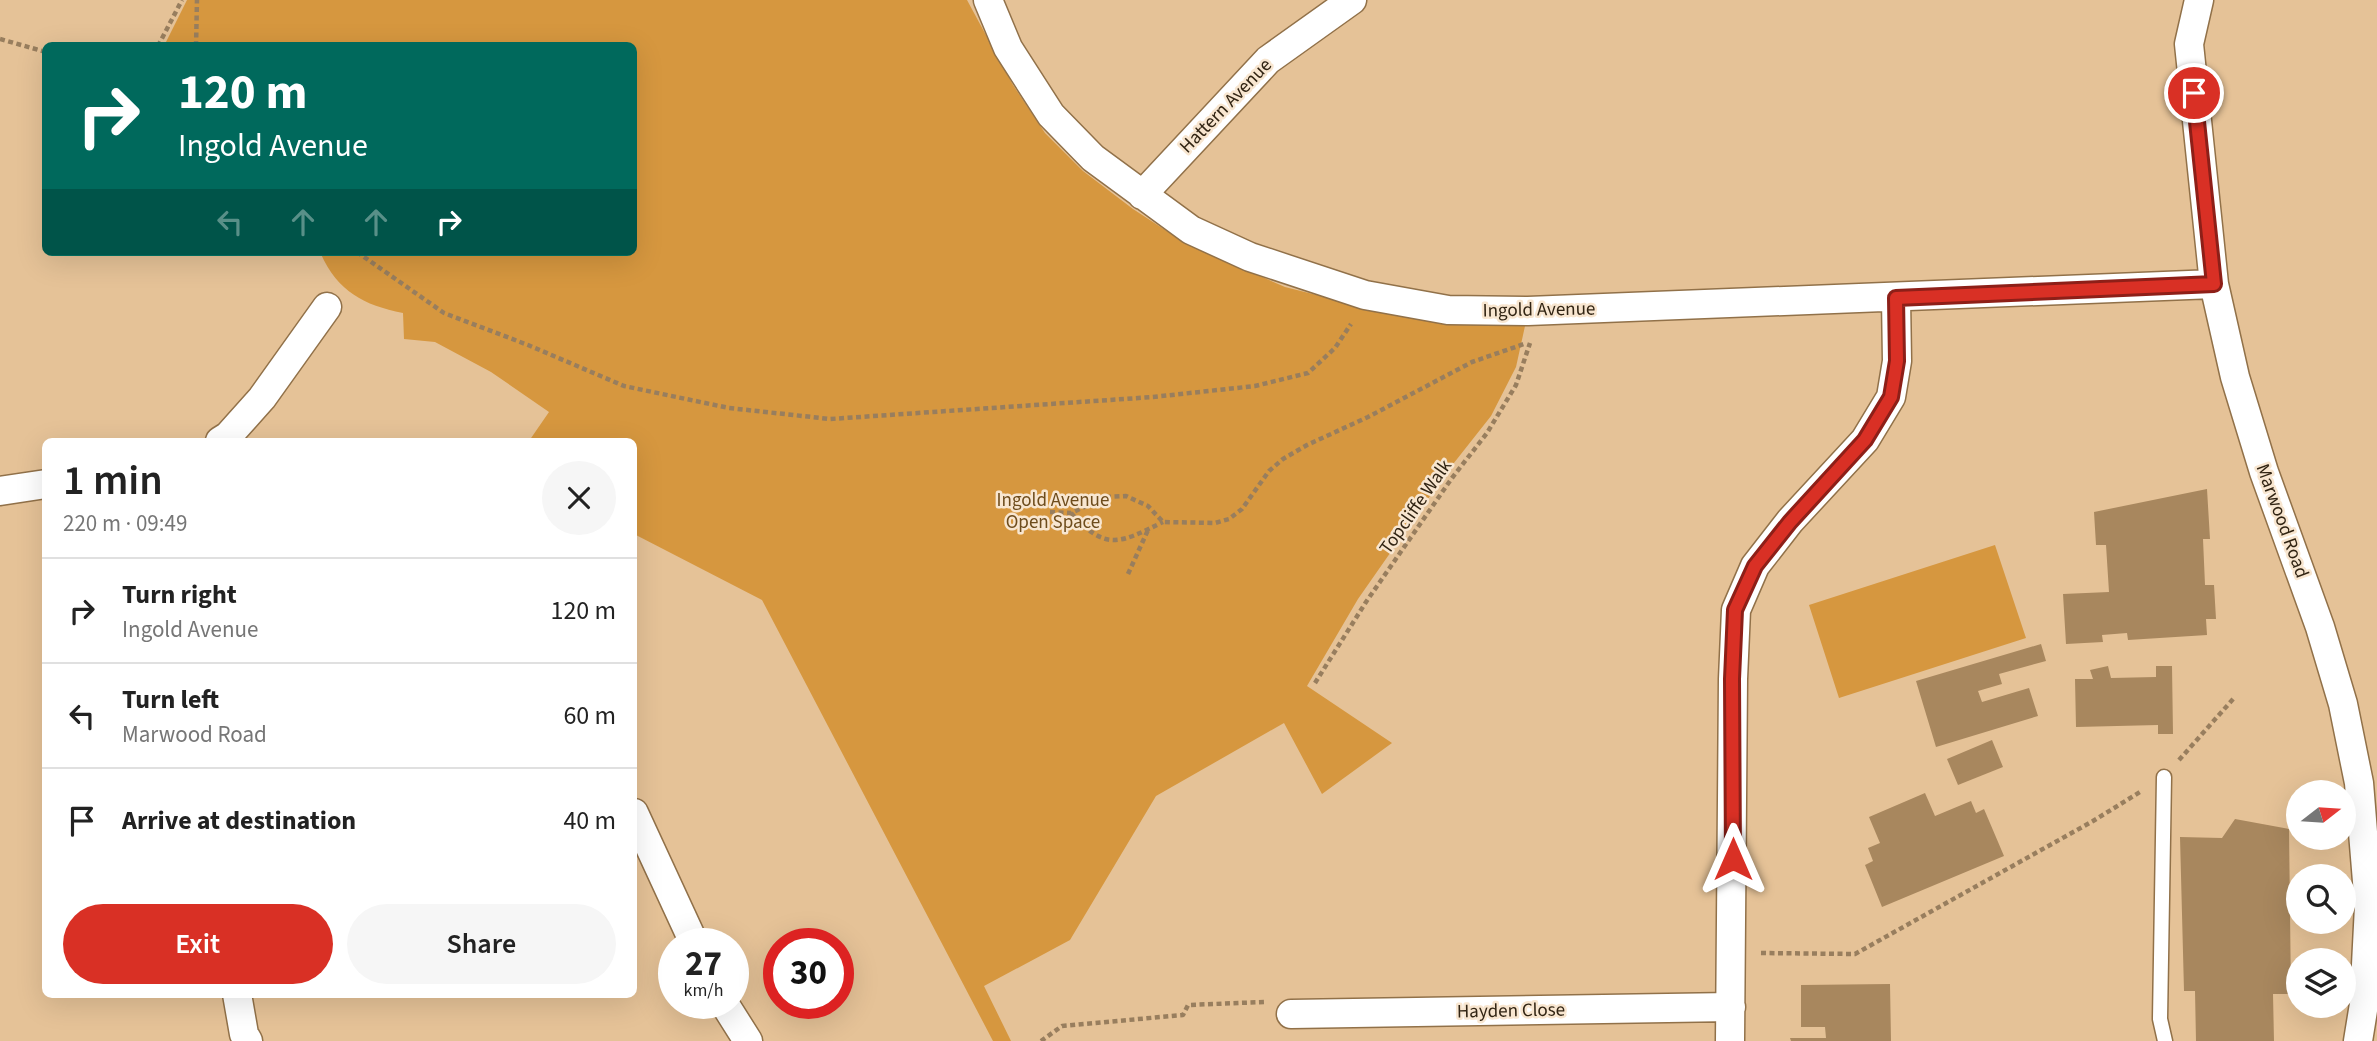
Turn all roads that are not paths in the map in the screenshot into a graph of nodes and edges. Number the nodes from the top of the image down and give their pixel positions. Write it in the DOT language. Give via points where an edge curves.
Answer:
graph roads {
  1 [pos="988,0"];
  2 [pos="1352,0"];
  3 [pos="2199,0"];
  4 [pos="1142,195"];
  5 [pos="2214,284"];
  6 [pos="1896,298"];
  7 [pos="327,307"];
  8 [pos="225,438"];
  9 [pos="42,485"];
  10 [pos="0,491"];
  11 [pos="2164,777"];
  12 [pos="637,820"];
  13 [pos="2373,906"];
  14 [pos="687,928"];
  15 [pos="238,998"];
  16 [pos="1731,1007"];
  17 [pos="1291,1014"];
  18 [pos="734,1019"];
  19 [pos="248,1041"];
  20 [pos="748,1041"];
  21 [pos="1730,1041"];
  22 [pos="2165,1041"];
  23 [pos="2358,1041"];
  1 -- 4 [label="street, Ingold Avenue" via="1008,48 1051,116 1093,158"];
  2 -- 4 [label="street, Hattern Avenue" via="1268,60"];
  3 -- 5 [label="street, Marwood Road" via="2189,44"];
  4 -- 6 [label="street, Ingold Avenue" via="1191,230 1250,257 1366,295 1448,310 1545,311"];
  5 -- 6 [label="street, Ingold Avenue"];
  5 -- 13 [label="street, Marwood Road" via="2260,460 2343,704 2359,783"];
  6 -- 16 [label="street" via="1897,361 1891,397 1865,440 1755,566 1735,610"];
  7 -- 8 [label="street" via="262,398"];
  9 -- 10 [label="street"];
  11 -- 22 [label="lane" via="2160,1019"];
  12 -- 14 [label="street"];
  13 -- 23 [label="street, Marwood Road"];
  15 -- 19 [label="street"];
  16 -- 17 [label="street, Hayden Close"];
  16 -- 21 [label="street"];
  18 -- 20 [label="street"];
}
